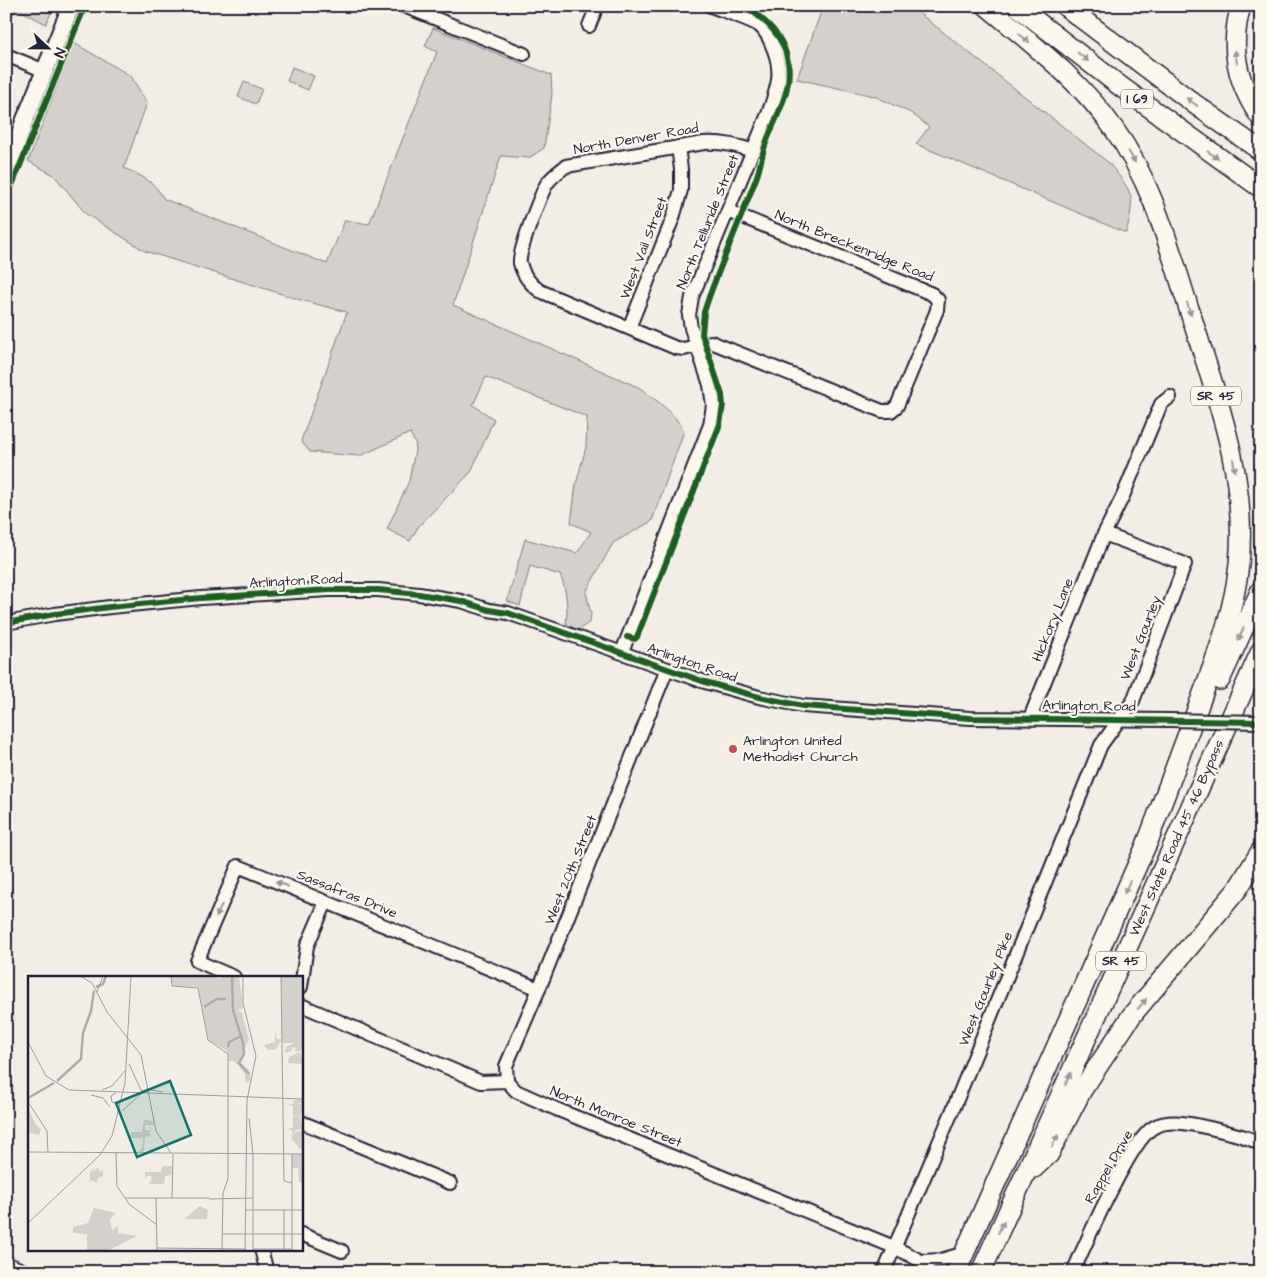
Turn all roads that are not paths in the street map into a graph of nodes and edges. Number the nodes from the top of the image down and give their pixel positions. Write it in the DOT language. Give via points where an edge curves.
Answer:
graph roads {
  1 [pos="71,6"];
  2 [pos="404,6"];
  3 [pos="597,6"];
  4 [pos="711,6"];
  5 [pos="986,6"];
  6 [pos="1017,6"];
  7 [pos="1066,6"];
  8 [pos="1241,6"];
  9 [pos="589,26"];
  10 [pos="524,54"];
  11 [pos="6,55"];
  12 [pos="45,70"];
  13 [pos="1261,118"];
  14 [pos="678,148"];
  15 [pos="1261,151"];
  16 [pos="753,152"];
  17 [pos="6,170"];
  18 [pos="1261,188"];
  19 [pos="728,211"];
  20 [pos="629,328"];
  21 [pos="696,346"];
  22 [pos="1170,397"];
  23 [pos="1104,534"];
  24 [pos="1261,590"];
  25 [pos="6,623"];
  26 [pos="1261,651"];
  27 [pos="622,652"];
  28 [pos="668,669"];
  29 [pos="1261,680"];
  30 [pos="1030,718"];
  31 [pos="1120,719"];
  32 [pos="1260,722"];
  33 [pos="1203,778"];
  34 [pos="1147,843"];
  35 [pos="1261,852"];
  36 [pos="326,902"];
  37 [pos="232,976"];
  38 [pos="302,981"];
  39 [pos="540,989"];
  40 [pos="302,1005"];
  41 [pos="506,1081"];
  42 [pos="302,1122"];
  43 [pos="1261,1145"];
  44 [pos="1024,1177"];
  45 [pos="450,1183"];
  46 [pos="302,1234"];
  47 [pos="894,1247"];
  48 [pos="261,1250"];
  49 [pos="342,1251"];
  50 [pos="964,1253"];
  51 [pos="921,1261"];
  52 [pos="6,1263"];
  53 [pos="27,1272"];
  54 [pos="267,1272"];
  55 [pos="884,1272"];
  56 [pos="930,1272"];
  57 [pos="956,1272"];
  58 [pos="981,1272"];
  59 [pos="1073,1272"];
  1 -- 12 [label="main road"];
  2 -- 10 [label="street"];
  3 -- 9 [label="street"];
  4 -- 16 [label="street, North Telluride Street" via="761,27 777,56 778,86"];
  5 -- 34 [label="highway, SR 45, one-way" via="1087,94 1115,130 1142,174 1160,219 1231,447 1239,494 1240,539 1231,611"];
  6 -- 18 [label="highway, I 69, one-way" via="1172,125"];
  15 -- 7 [label="highway, I 69, one-way"];
  13 -- 8 [label="highway, one-way" via="1244,88 1236,62 1234,40"];
  11 -- 12 [label="street"];
  12 -- 17 [label="main road"];
  14 -- 16 [label="street, North Denver Road" via="704,142 723,142"];
  14 -- 20 [label="street, West Vail Street" via="681,190"];
  14 -- 20 [label="street, North Denver Road" via="566,166 546,186 522,246 519,261 524,274 540,292"];
  16 -- 19 [label="street, North Telluride Street"];
  19 -- 21 [label="street, North Telluride Street" via="692,297 689,315"];
  19 -- 21 [label="street, North Breckenridge Road" via="932,294 938,300 937,310 897,406 891,411 882,411 711,342"];
  20 -- 21 [label="street, North Denver Road" via="676,348"];
  21 -- 27 [label="street, North Telluride Street" via="710,385 713,405 710,425"];
  22 -- 23 [label="street, Hickory Lane" via="1161,404"];
  23 -- 30 [label="street, Hickory Lane"];
  23 -- 31 [label="street, West Gourley" via="1185,564 1133,701"];
  24 -- 34 [label="highway, one-way"];
  25 -- 27 [label="street, Arlington Road" via="62,613 191,599 378,590 477,605"];
  26 -- 33 [label="highway, West State Road 45 46 Bypass / SR 45"];
  27 -- 28 [label="street, Arlington Road"];
  28 -- 30 [label="street, Arlington Road" via="737,692 803,706 970,718"];
  28 -- 39 [label="street, West 20th Street"];
  29 -- 33 [label="highway"];
  30 -- 31 [label="street, Arlington Road"];
  31 -- 32 [label="street, Arlington Road, bridge"];
  31 -- 47 [label="street, West Gourley Pike" via="1101,745"];
  44 -- 33 [label="highway, West State Road 45 46 Bypass / SR 45, one-way"];
  34 -- 50 [label="highway, West State Road 45 46 Bypass / SR 45, one-way"];
  44 -- 35 [label="highway, one-way" via="1048,1154 1082,1090 1132,1015 1237,890"];
  36 -- 37 [label="street, Sassafras Drive, one-way" via="238,866 197,961"];
  36 -- 38 [label="street" via="307,946"];
  36 -- 39 [label="street, Sassafras Drive"];
  39 -- 41 [label="street, West 20th Street" via="506,1066"];
  40 -- 41 [label="street" via="481,1082"];
  41 -- 47 [label="street, North Monroe Street" via="516,1092"];
  42 -- 45 [label="street"];
  43 -- 59 [label="street, Rappel Drive" via="1190,1124 1164,1124 1148,1131 1100,1213"];
  58 -- 44 [label="highway, West State Road 45 46 Bypass / SR 45, one-way"];
  46 -- 49 [label="street"];
  47 -- 51 [label="street, North Monroe Street"];
  47 -- 55 [label="street, West Gourley Pike"];
  48 -- 54 [label="street"];
  50 -- 51 [label="street" via="941,1260"];
  50 -- 57 [label="highway, West State Road 45 46 Bypass / SR 45"];
  51 -- 56 [label="street, North Monroe Street"];
  52 -- 53 [label="street"];
}
